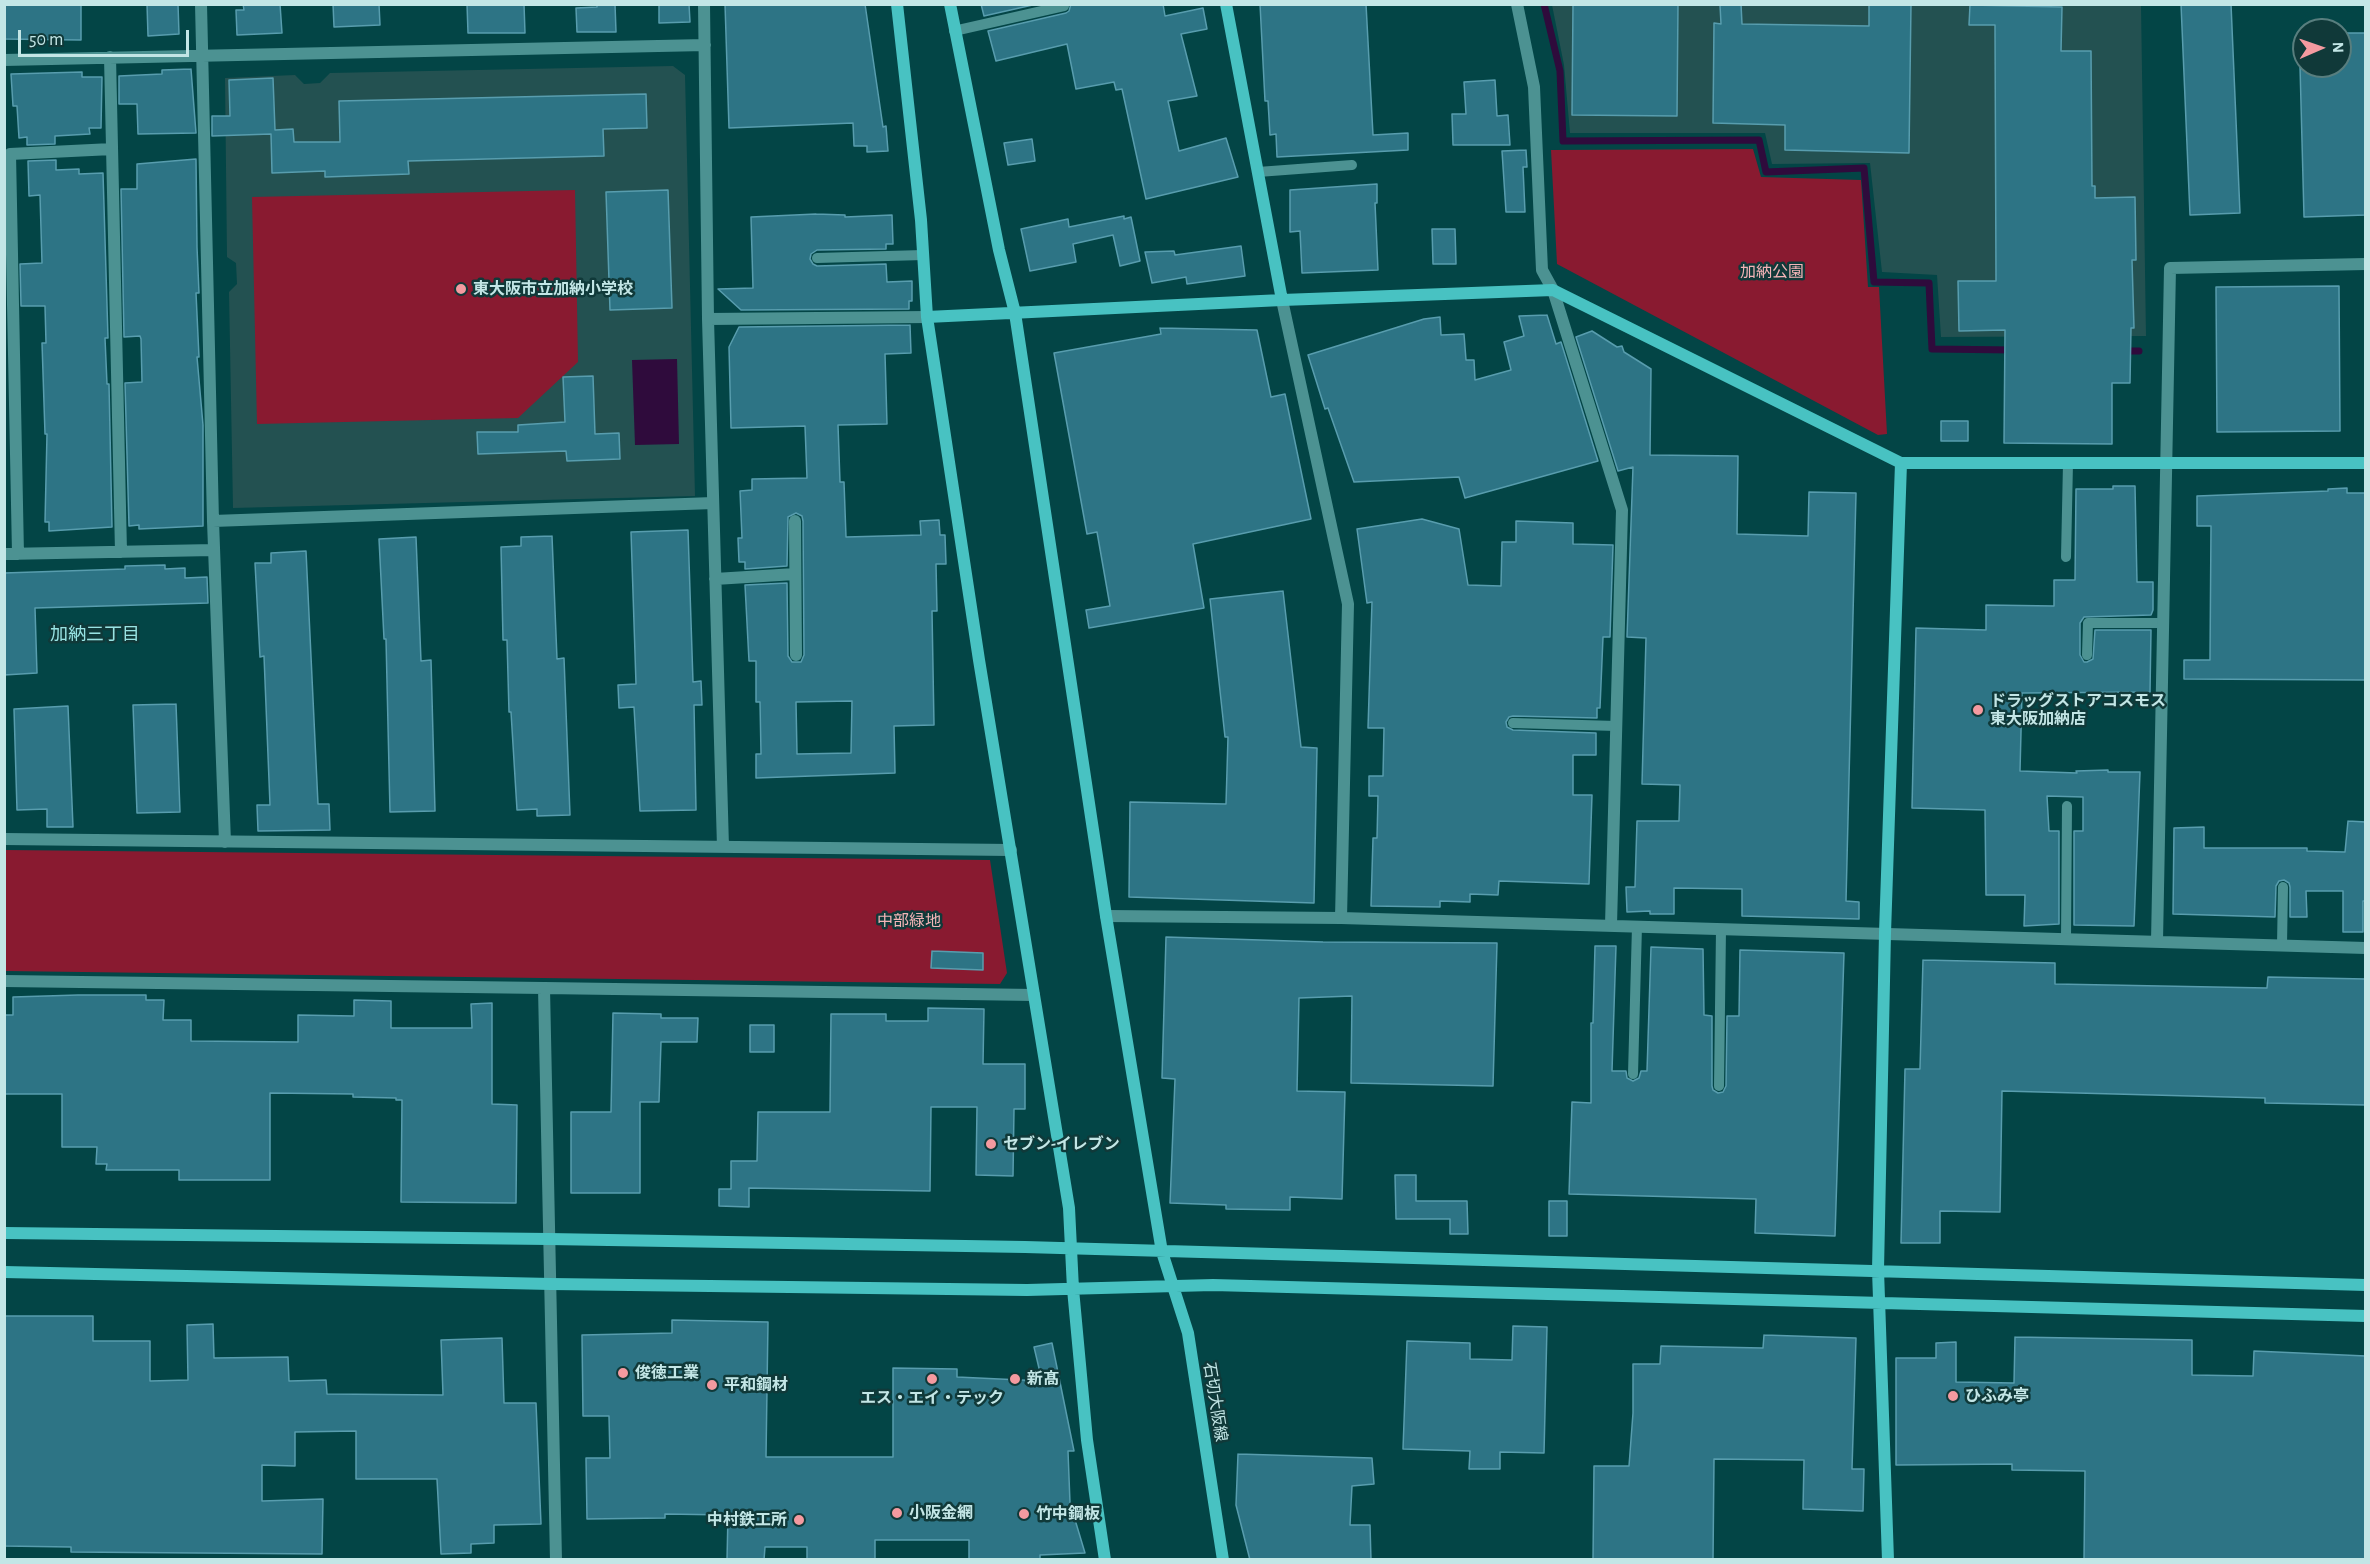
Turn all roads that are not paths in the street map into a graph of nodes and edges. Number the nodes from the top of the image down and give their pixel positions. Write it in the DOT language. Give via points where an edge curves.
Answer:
graph roads {
  1 [pos="201,4"];
  2 [pos="704,4"];
  3 [pos="897,4"];
  4 [pos="950,4"];
  5 [pos="1226,4"];
  6 [pos="1517,4"];
  7 [pos="1064,6"];
  8 [pos="954,31"];
  9 [pos="705,45"];
  10 [pos="202,55"];
  11 [pos="110,57"];
  12 [pos="4,60"];
  13 [pos="112,149"];
  14 [pos="1352,165"];
  15 [pos="1258,172"];
  16 [pos="923,255"];
  17 [pos="817,258"];
  18 [pos="2366,264"];
  19 [pos="1553,290"];
  20 [pos="1282,300"];
  21 [pos="1015,314"];
  22 [pos="927,317"];
  23 [pos="708,319"];
  24 [pos="2167,462"];
  25 [pos="1901,463"];
  26 [pos="2068,463"];
  27 [pos="2366,463"];
  28 [pos="713,503"];
  29 [pos="213,521"];
  30 [pos="795,521"];
  31 [pos="214,550"];
  32 [pos="121,552"];
  33 [pos="4,554"];
  34 [pos="18,554"];
  35 [pos="2066,557"];
  36 [pos="795,574"];
  37 [pos="715,579"];
  38 [pos="2164,623"];
  39 [pos="796,655"];
  40 [pos="2087,655"];
  41 [pos="1513,723"];
  42 [pos="1616,726"];
  43 [pos="2067,806"];
  44 [pos="4,839"];
  45 [pos="225,842"];
  46 [pos="723,847"];
  47 [pos="1011,850"];
  48 [pos="2283,886"];
  49 [pos="1106,916"];
  50 [pos="1341,918"];
  51 [pos="1611,925"];
  52 [pos="1637,926"];
  53 [pos="1721,929"];
  54 [pos="1885,933"];
  55 [pos="2066,939"];
  56 [pos="2157,941"];
  57 [pos="2282,945"];
  58 [pos="2366,948"];
  59 [pos="4,981"];
  60 [pos="544,988"];
  61 [pos="1034,995"];
  62 [pos="1633,1074"];
  63 [pos="1719,1086"];
  64 [pos="4,1233"];
  65 [pos="549,1239"];
  66 [pos="1072,1249"];
  67 [pos="1162,1252"];
  68 [pos="1878,1270"];
  69 [pos="4,1272"];
  70 [pos="551,1284"];
  71 [pos="1174,1284"];
  72 [pos="2366,1285"];
  73 [pos="1073,1289"];
  74 [pos="1877,1302"];
  75 [pos="2366,1316"];
  76 [pos="556,1560"];
  77 [pos="1105,1560"];
  78 [pos="1222,1560"];
  79 [pos="1888,1560"];
  1 -- 10 [label="street"];
  2 -- 9 [label="street"];
  3 -- 16 [label="street"];
  4 -- 8 [label="street, 石切大阪線"];
  5 -- 15 [label="street"];
  6 -- 19 [label="street" via="1534,87 1542,270"];
  7 -- 8 [label="lane"];
  8 -- 21 [label="street, 石切大阪線"];
  9 -- 10 [label="street"];
  9 -- 23 [label="street"];
  10 -- 11 [label="street"];
  10 -- 29 [label="street"];
  11 -- 12 [label="street"];
  11 -- 13 [label="street"];
  13 -- 32 [label="street"];
  13 -- 34 [label="street" via="10,154"];
  14 -- 15 [label="lane"];
  15 -- 20 [label="street"];
  16 -- 17 [label="lane"];
  16 -- 22 [label="street"];
  18 -- 24 [label="street" via="2170,268"];
  19 -- 20 [label="street"];
  19 -- 25 [label="street"];
  19 -- 42 [label="street" via="1622,510"];
  20 -- 21 [label="street"];
  20 -- 50 [label="street" via="1348,604"];
  21 -- 22 [label="street"];
  21 -- 49 [label="street, 石切大阪線"];
  22 -- 23 [label="street"];
  22 -- 47 [label="street"];
  23 -- 28 [label="street"];
  24 -- 26 [label="street"];
  24 -- 27 [label="street"];
  24 -- 38 [label="street"];
  25 -- 26 [label="street"];
  25 -- 54 [label="street"];
  26 -- 35 [label="lane"];
  28 -- 29 [label="street"];
  28 -- 37 [label="street"];
  29 -- 31 [label="street"];
  30 -- 36 [label="street"];
  31 -- 32 [label="street"];
  31 -- 45 [label="street"];
  32 -- 34 [label="street"];
  33 -- 34 [label="street"];
  36 -- 37 [label="street"];
  36 -- 39 [label="street"];
  37 -- 46 [label="street"];
  38 -- 40 [label="lane" via="2088,623"];
  38 -- 56 [label="street"];
  41 -- 42 [label="lane"];
  42 -- 51 [label="street"];
  43 -- 55 [label="lane"];
  44 -- 45 [label="street"];
  45 -- 46 [label="street"];
  46 -- 47 [label="street"];
  47 -- 61 [label="street"];
  48 -- 57 [label="lane"];
  49 -- 50 [label="street"];
  49 -- 67 [label="street, 石切大阪線"];
  50 -- 51 [label="street"];
  51 -- 52 [label="street"];
  52 -- 53 [label="street"];
  52 -- 62 [label="lane"];
  53 -- 54 [label="street"];
  53 -- 63 [label="lane"];
  54 -- 55 [label="street"];
  54 -- 68 [label="street"];
  55 -- 56 [label="street"];
  56 -- 57 [label="street"];
  57 -- 58 [label="street"];
  59 -- 60 [label="street"];
  60 -- 61 [label="street"];
  60 -- 65 [label="street"];
  61 -- 66 [label="street" via="1069,1208"];
  64 -- 65 [label="street"];
  65 -- 66 [label="street"];
  65 -- 70 [label="street"];
  66 -- 67 [label="street"];
  66 -- 73 [label="street"];
  67 -- 68 [label="street"];
  67 -- 71 [label="street, 石切大阪線"];
  68 -- 72 [label="street"];
  68 -- 74 [label="street"];
  69 -- 70 [label="street"];
  70 -- 73 [label="street"];
  70 -- 76 [label="street"];
  71 -- 73 [label="street"];
  71 -- 74 [label="street"];
  71 -- 78 [label="street, 石切大阪線" via="1188,1333"];
  73 -- 77 [label="street" via="1087,1440"];
  74 -- 75 [label="street"];
  74 -- 79 [label="street"];
}
